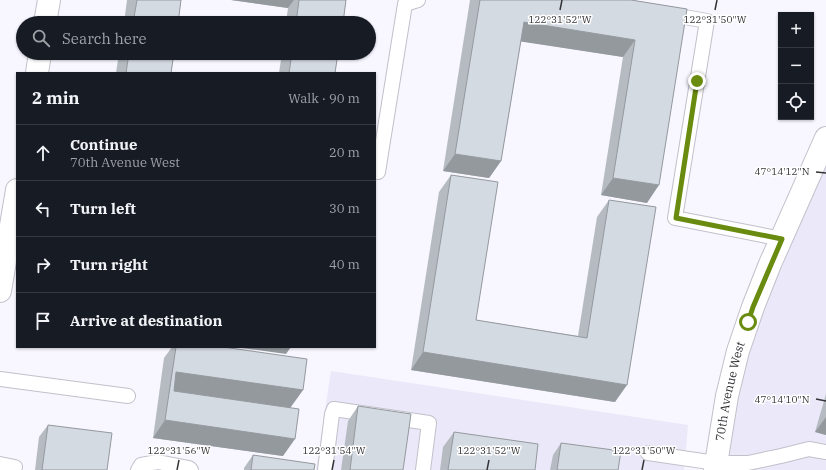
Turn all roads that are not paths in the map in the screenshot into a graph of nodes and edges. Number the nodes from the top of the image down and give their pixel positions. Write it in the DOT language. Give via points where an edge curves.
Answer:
graph roads {
  1 [pos="49,0"];
  2 [pos="418,0"];
  3 [pos="652,12"];
  4 [pos="46,16"];
  5 [pos="39,60"];
  6 [pos="37,72"];
  7 [pos="824,149"];
  8 [pos="377,172"];
  9 [pos="16,194"];
  10 [pos="782,239"];
  11 [pos="3,248"];
  12 [pos="0,291"];
  13 [pos="0,379"];
  14 [pos="128,396"];
  15 [pos="826,452"];
  16 [pos="648,453"];
  17 [pos="0,464"];
  18 [pos="715,466"];
  19 [pos="16,467"];
  20 [pos="138,470"];
  21 [pos="191,470"];
  22 [pos="325,470"];
  23 [pos="423,470"];
  1 -- 4 [label="street"];
  2 -- 8 [label="lane" via="405,4"];
  3 -- 10 [label="lane" via="707,21 676,218"];
  5 -- 6 [label="street"];
  7 -- 10 [label="street, 70th Avenue West"];
  9 -- 11 [label="street"];
  10 -- 18 [label="street, 70th Avenue West" via="753,307 738,351"];
  11 -- 12 [label="street"];
  13 -- 14 [label="lane"];
  15 -- 18 [label="lane" via="809,449 748,463"];
  16 -- 18 [label="lane"];
  17 -- 19 [label="lane"];
  20 -- 21 [label="lane" via="141,465 158,462"];
  22 -- 23 [label="lane" via="334,409 429,423"];
}
